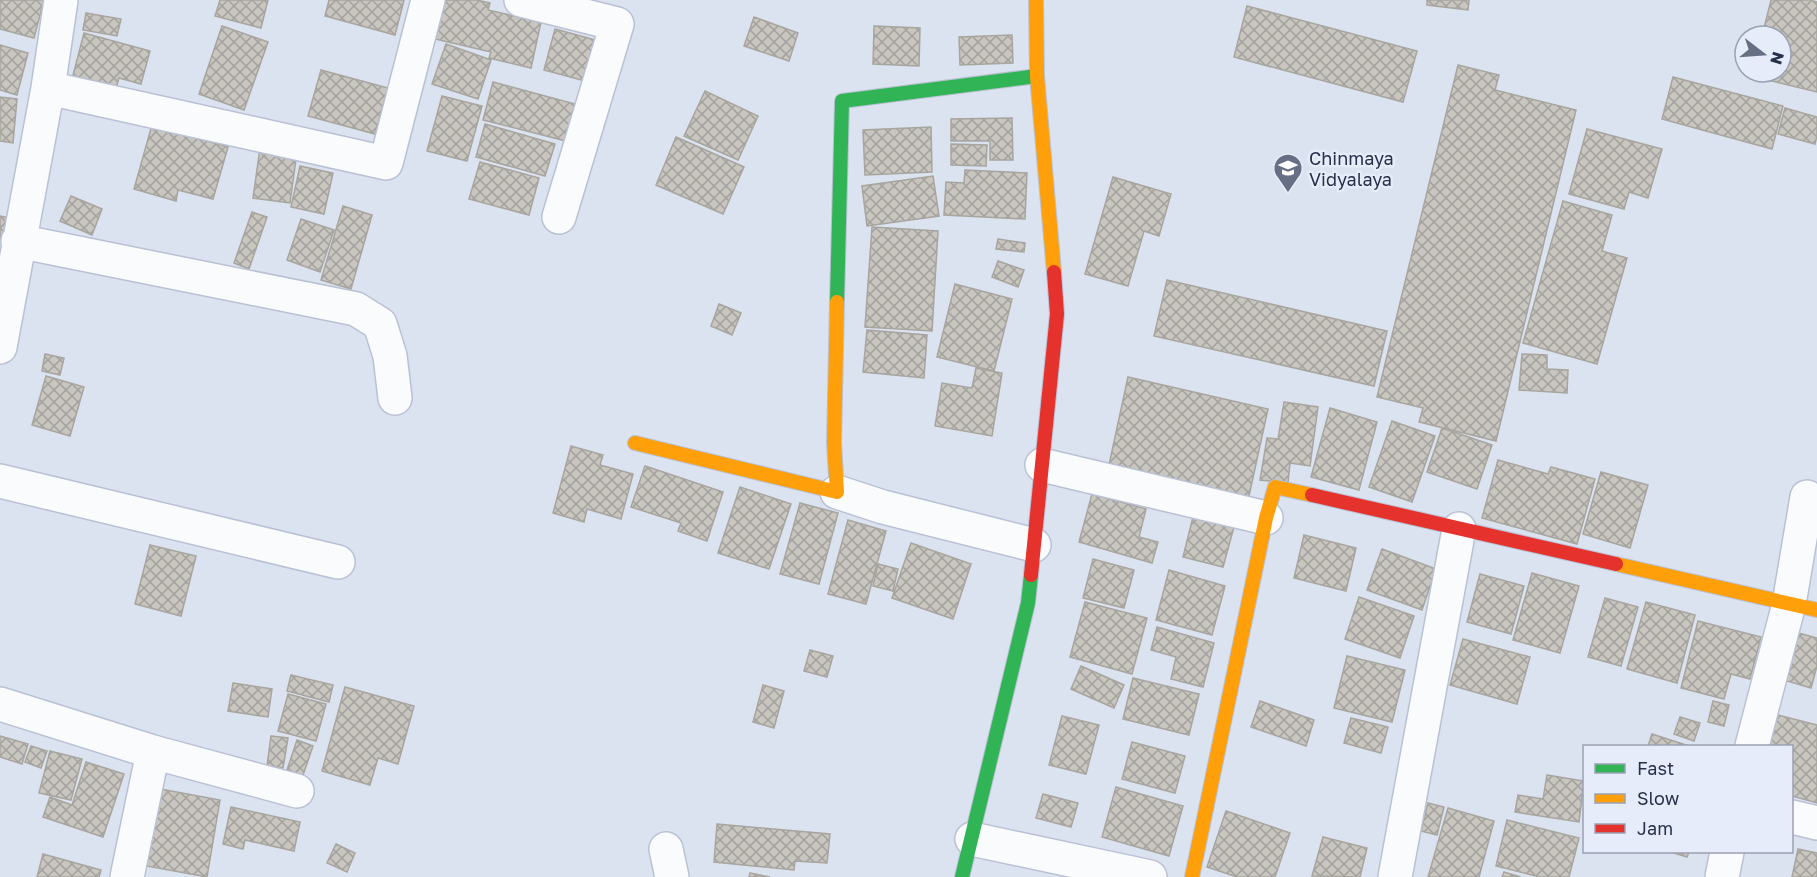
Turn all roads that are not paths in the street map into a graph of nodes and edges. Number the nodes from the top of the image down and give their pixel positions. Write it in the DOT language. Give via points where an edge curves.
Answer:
graph roads {
  1 [pos="61,0"];
  2 [pos="428,0"];
  3 [pos="521,0"];
  4 [pos="1036,0"];
  5 [pos="1036,76"];
  6 [pos="48,88"];
  7 [pos="559,217"];
  8 [pos="18,241"];
  9 [pos="0,347"];
  10 [pos="395,398"];
  11 [pos="635,442"];
  12 [pos="1042,465"];
  13 [pos="0,481"];
  14 [pos="837,492"];
  15 [pos="1808,497"];
  16 [pos="1266,518"];
  17 [pos="1459,529"];
  18 [pos="1034,545"];
  19 [pos="338,562"];
  20 [pos="1803,607"];
  21 [pos="0,704"];
  22 [pos="1753,745"];
  23 [pos="153,752"];
  24 [pos="297,790"];
  25 [pos="1793,818"];
  26 [pos="1817,823"];
  27 [pos="972,839"];
  28 [pos="1727,853"];
  29 [pos="127,877"];
  30 [pos="962,877"];
  31 [pos="1150,877"];
  32 [pos="1192,877"];
  33 [pos="1395,877"];
  34 [pos="1722,877"];
  1 -- 6 [label="street"];
  2 -- 6 [label="street" via="387,163"];
  3 -- 7 [label="street" via="617,24"];
  4 -- 5 [label="street"];
  5 -- 12 [label="street" via="1057,314"];
  5 -- 14 [label="street" via="842,101 834,443"];
  6 -- 8 [label="street"];
  8 -- 9 [label="street"];
  8 -- 10 [label="street" via="356,309 380,324 390,356"];
  11 -- 14 [label="street"];
  12 -- 16 [label="street"];
  12 -- 18 [label="street"];
  13 -- 19 [label="street"];
  14 -- 18 [label="street"];
  15 -- 20 [label="street"];
  16 -- 17 [label="street" via="1275,487"];
  16 -- 32 [label="street"];
  17 -- 20 [label="street"];
  17 -- 33 [label="street"];
  18 -- 27 [label="street" via="1028,603"];
  20 -- 22 [label="street"];
  21 -- 23 [label="street"];
  23 -- 24 [label="street"];
  23 -- 29 [label="street"];
  25 -- 26 [label="street"];
  27 -- 30 [label="street"];
  27 -- 31 [label="street"];
  28 -- 34 [label="street"];
}
